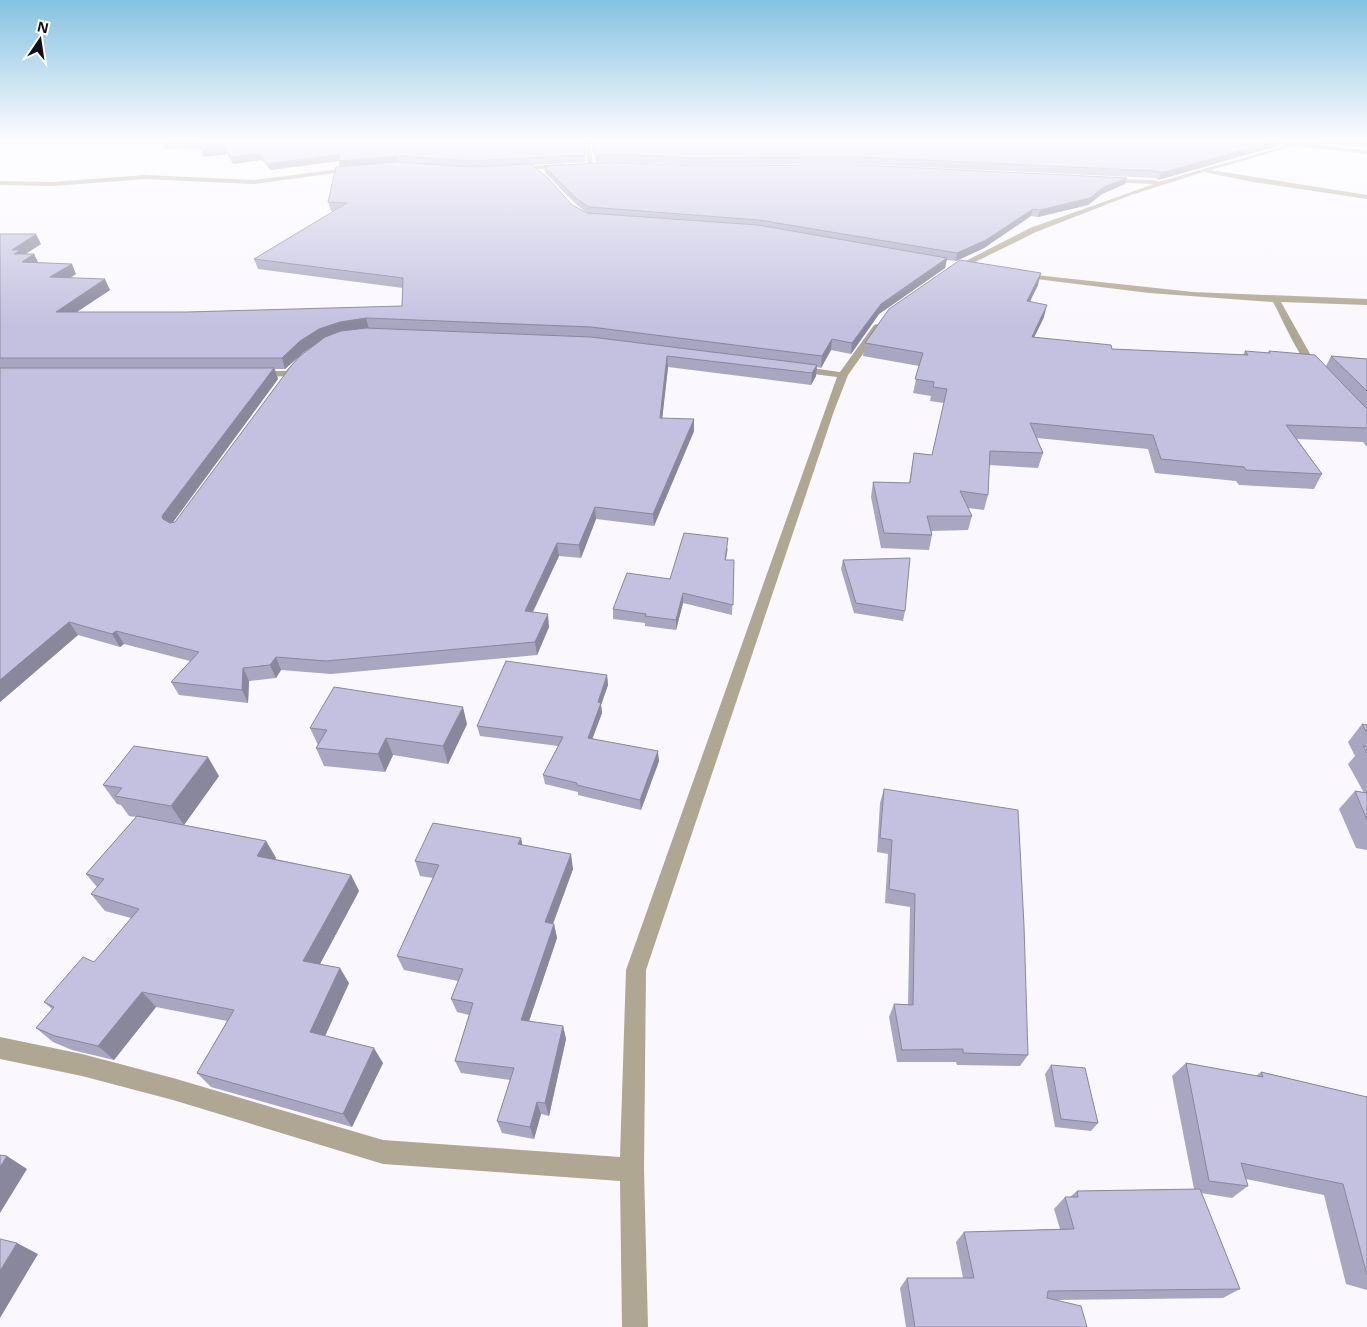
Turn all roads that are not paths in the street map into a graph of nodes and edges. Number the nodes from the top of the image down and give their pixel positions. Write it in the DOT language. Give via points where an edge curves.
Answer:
graph roads {
  1 [pos="1114,201"];
  2 [pos="952,265"];
  3 [pos="976,269"];
  4 [pos="1013,274"];
  5 [pos="935,281"];
  6 [pos="1276,300"];
  7 [pos="1367,302"];
  8 [pos="883,318"];
  9 [pos="308,352"];
  10 [pos="1310,362"];
  11 [pos="1329,363"];
  12 [pos="787,368"];
  13 [pos="249,374"];
  14 [pos="289,374"];
  15 [pos="843,375"];
  16 [pos="1322,375"];
  17 [pos="277,389"];
  18 [pos="0,1048"];
  19 [pos="632,1170"];
  20 [pos="635,1327"];
  1 -- 2 [label="street" via="1033,230"];
  2 -- 3 [label="street"];
  2 -- 5 [label="street"];
  4 -- 6 [label="street" via="1161,292"];
  6 -- 7 [label="street"];
  6 -- 10 [label="street"];
  8 -- 15 [label="street"];
  9 -- 14 [label="street"];
  10 -- 11 [label="street"];
  10 -- 16 [label="street"];
  12 -- 15 [label="street"];
  13 -- 14 [label="street"];
  14 -- 17 [label="street"];
  15 -- 19 [label="street" via="636,970"];
  18 -- 19 [label="street" via="164,1086 383,1152"];
  19 -- 20 [label="street"];
}
